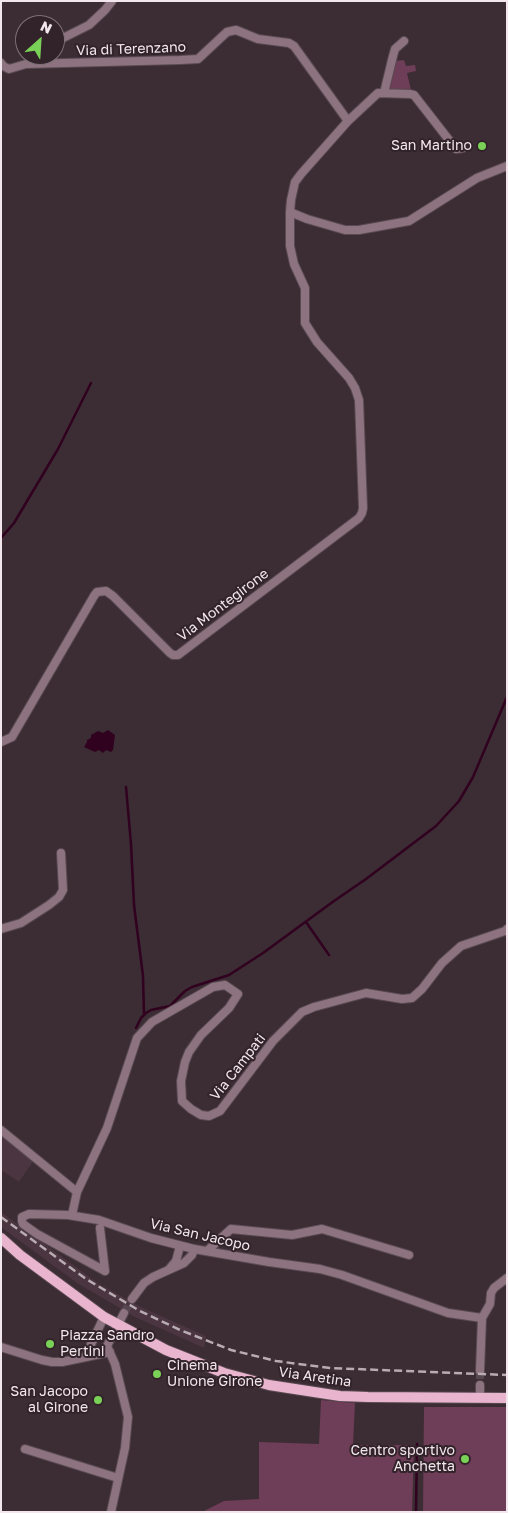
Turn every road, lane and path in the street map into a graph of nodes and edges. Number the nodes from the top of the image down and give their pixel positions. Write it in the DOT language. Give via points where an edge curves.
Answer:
graph roads {
  1 [pos="112,1"];
  2 [pos="65,37"];
  3 [pos="404,41"];
  4 [pos="1,63"];
  5 [pos="65,63"];
  6 [pos="23,65"];
  7 [pos="384,94"];
  8 [pos="348,121"];
  9 [pos="460,148"];
  10 [pos="507,166"];
  11 [pos="290,212"];
  12 [pos="1,742"];
  13 [pos="61,853"];
  14 [pos="1,929"];
  15 [pos="507,929"];
  16 [pos="1,1130"];
  17 [pos="77,1192"];
  18 [pos="72,1215"];
  19 [pos="100,1228"];
  20 [pos="1,1238"];
  21 [pos="180,1246"];
  22 [pos="194,1249"];
  23 [pos="207,1252"];
  24 [pos="409,1255"];
  25 [pos="168,1270"];
  26 [pos="507,1278"];
  27 [pos="132,1299"];
  28 [pos="124,1313"];
  29 [pos="104,1317"];
  30 [pos="482,1318"];
  31 [pos="117,1325"];
  32 [pos="1,1347"];
  33 [pos="110,1352"];
  34 [pos="85,1357"];
  35 [pos="480,1371"];
  36 [pos="480,1385"];
  37 [pos="480,1397"];
  38 [pos="507,1398"];
  39 [pos="25,1449"];
  40 [pos="118,1478"];
  41 [pos="111,1512"];
  1 -- 2 [label="street" via="89,25"];
  3 -- 7 [label="street" via="395,50"];
  4 -- 6 [label="street, Via di Terenzano" via="9,70"];
  5 -- 8 [label="street, Via di Terenzano" via="198,59 227,32 236,30 258,39 294,46"];
  7 -- 8 [label="street" via="372,97"];
  7 -- 9 [label="street" via="414,96"];
  8 -- 11 [label="street" via="295,182"];
  10 -- 11 [label="street" via="477,178 409,221 345,230"];
  11 -- 12 [label="street, Via Montegirone" via="290,246 305,288 305,323 349,378 359,400 362,513 178,655 173,656 113,596 106,591 98,592 12,737"];
  13 -- 14 [label="street" via="63,890 59,897 21,923"];
  15 -- 17 [label="street, Via Campati" via="461,946 412,998 402,1000 366,993 302,1012 273,1041 220,1111 209,1116 190,1109 182,1101 181,1081 185,1062 201,1035 229,1008 238,994 225,985 214,987 152,1022 137,1038 107,1128"];
  16 -- 17 [label="street"];
  17 -- 18 [label="street, Via Campati"];
  18 -- 19 [label="street, Via San Jacopo" via="29,1214 24,1215 22,1221 37,1234 105,1271"];
  18 -- 21 [label="street, Via San Jacopo" via="100,1220"];
  20 -- 29 [label="main road, Via Aretina"];
  21 -- 22 [label="street, Via San Jacopo"];
  21 -- 25 [label="street" via="176,1261"];
  22 -- 23 [label="street, Via San Jacopo"];
  22 -- 25 [label="street" via="186,1261"];
  23 -- 24 [label="street" via="232,1229 292,1235 322,1229"];
  23 -- 30 [label="street, Via San Jacopo" via="342,1275 448,1313"];
  25 -- 27 [label="street" via="144,1282"];
  26 -- 30 [label="street" via="490,1293 490,1304"];
  28 -- 31 [label="street"];
  29 -- 31 [label="main road, Via Aretina"];
  29 -- 34 [label="street"];
  30 -- 35 [label="street"];
  31 -- 33 [label="street" via="107,1344"];
  31 -- 37 [label="main road, Via Aretina" via="197,1363 269,1385 349,1396"];
  32 -- 34 [label="street" via="52,1362"];
  33 -- 34 [label="street"];
  33 -- 40 [label="street" via="128,1416"];
  36 -- 37 [label="street"];
  37 -- 38 [label="main road, Via Aretina"];
  39 -- 40 [label="street"];
  40 -- 41 [label="street"];
}
